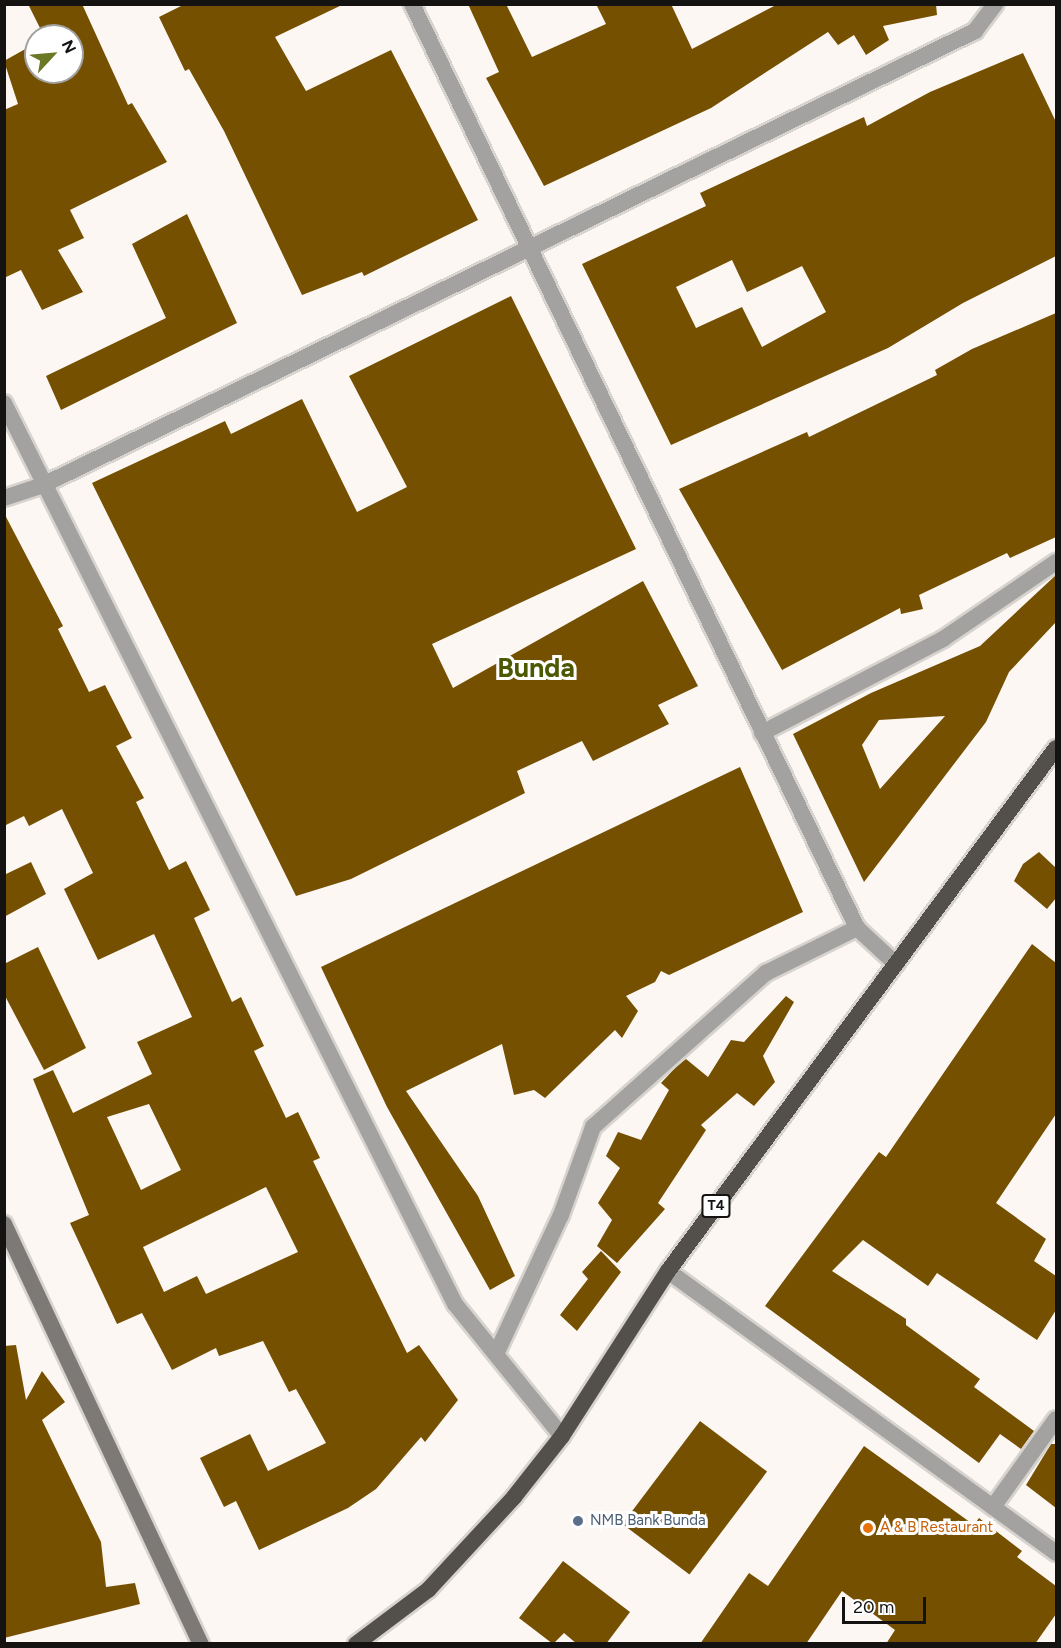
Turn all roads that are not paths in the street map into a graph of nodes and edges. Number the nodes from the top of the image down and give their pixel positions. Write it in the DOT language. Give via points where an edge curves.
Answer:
graph roads {
  1 [pos="412,4"];
  2 [pos="995,4"];
  3 [pos="531,247"];
  4 [pos="4,403"];
  5 [pos="43,485"];
  6 [pos="4,498"];
  7 [pos="1056,562"];
  8 [pos="762,733"];
  9 [pos="1056,748"];
  10 [pos="858,928"];
  11 [pos="896,964"];
  12 [pos="4,1224"];
  13 [pos="668,1271"];
  14 [pos="497,1352"];
  15 [pos="1056,1419"];
  16 [pos="562,1436"];
  17 [pos="993,1507"];
  18 [pos="1056,1553"];
  19 [pos="201,1644"];
  20 [pos="356,1644"];
  1 -- 3 [label="street"];
  2 -- 3 [label="street" via="975,31"];
  3 -- 5 [label="street"];
  3 -- 8 [label="street"];
  4 -- 5 [label="street"];
  5 -- 6 [label="street"];
  5 -- 14 [label="street" via="455,1304"];
  7 -- 8 [label="street" via="943,639"];
  8 -- 10 [label="street"];
  9 -- 11 [label="highway, T4"];
  10 -- 11 [label="street"];
  10 -- 14 [label="street" via="766,973 593,1127 561,1215"];
  11 -- 13 [label="highway, T4"];
  12 -- 19 [label="main road"];
  13 -- 16 [label="highway, T4"];
  13 -- 17 [label="street"];
  14 -- 16 [label="street"];
  15 -- 17 [label="street"];
  16 -- 20 [label="highway, T4" via="514,1497 428,1590"];
  17 -- 18 [label="street"];
}
